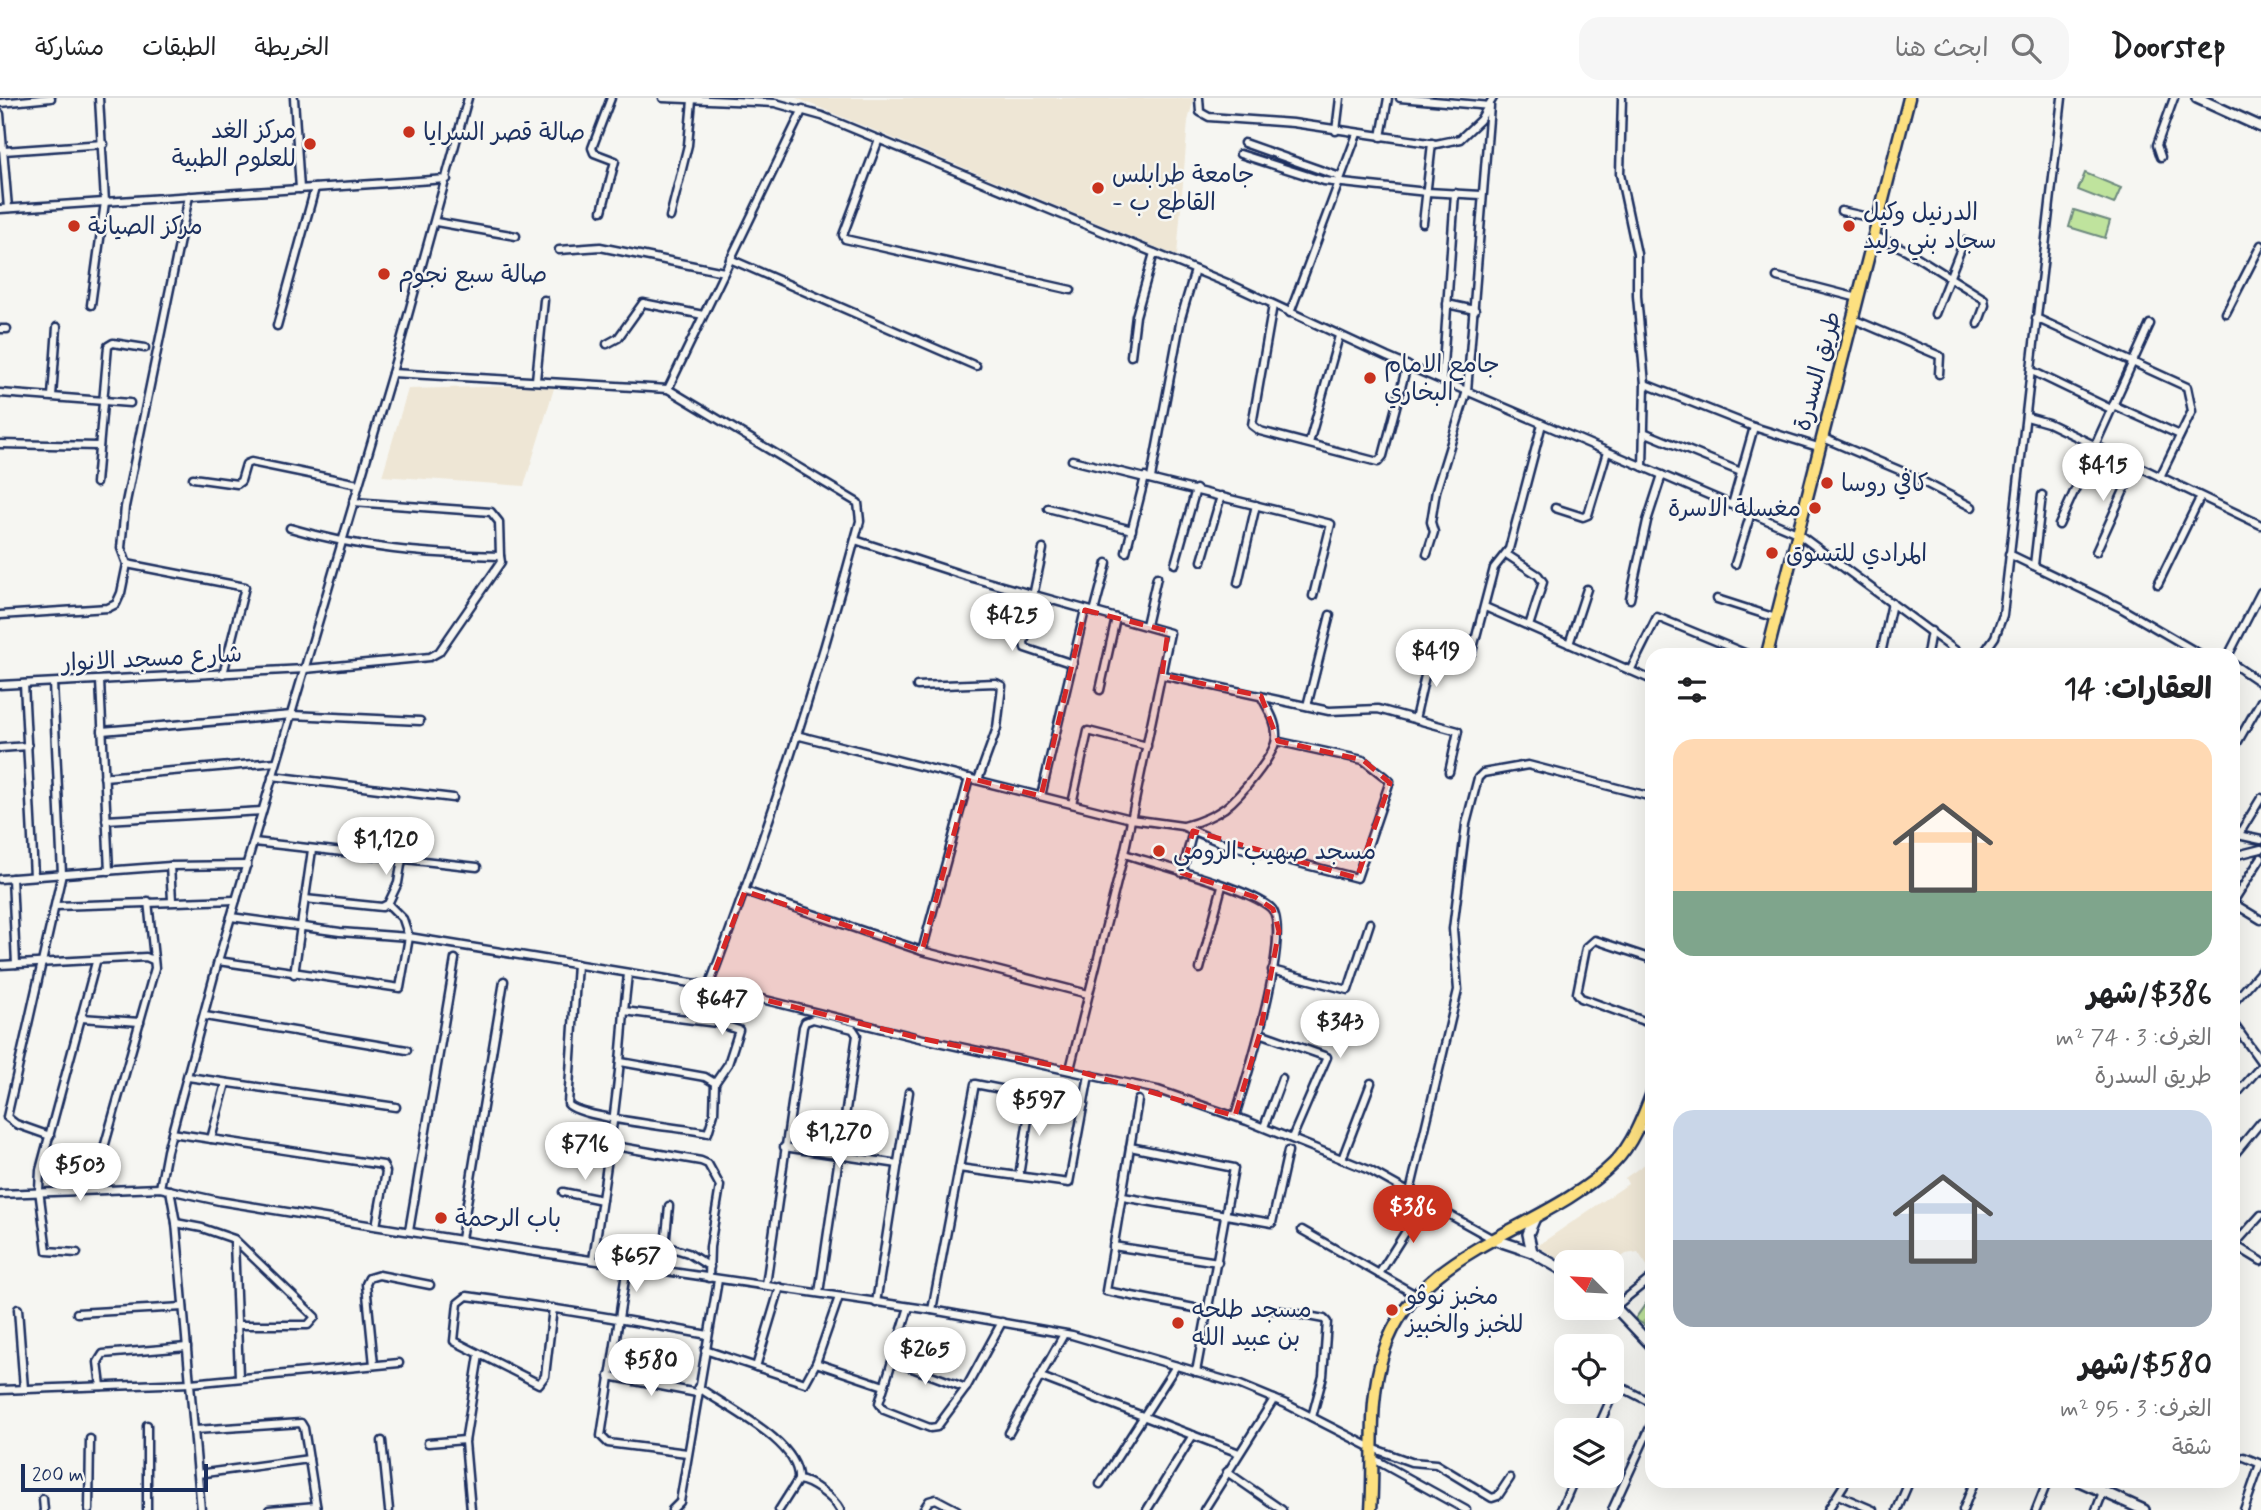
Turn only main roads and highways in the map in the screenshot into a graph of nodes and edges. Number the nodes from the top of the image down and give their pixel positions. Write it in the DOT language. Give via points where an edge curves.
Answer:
graph roads {
  1 [pos="1909,98"];
  2 [pos="1768,648"];
  3 [pos="1645,1111"];
  4 [pos="1371,1510"];
  1 -- 2 [label="main road, طريق السدرة"];
  3 -- 4 [label="main road" via="1609,1167 1557,1207 1471,1251 1416,1295 1393,1330 1378,1369"];
}
